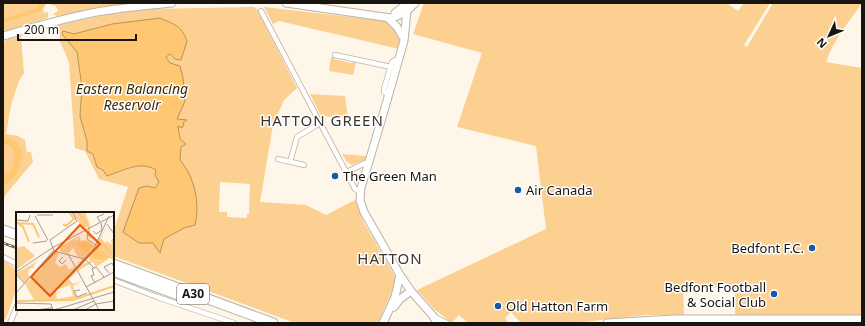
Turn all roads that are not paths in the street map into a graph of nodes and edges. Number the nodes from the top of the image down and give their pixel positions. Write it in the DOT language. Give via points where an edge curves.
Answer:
graph roads {
  1 [pos="172,3"];
  2 [pos="286,3"];
  3 [pos="408,3"];
  4 [pos="415,3"];
  5 [pos="261,11"];
  6 [pos="407,11"];
  7 [pos="398,14"];
  8 [pos="386,17"];
  9 [pos="4,36"];
  10 [pos="404,37"];
  11 [pos="336,55"];
  12 [pos="398,61"];
  13 [pos="391,67"];
  14 [pos="389,95"];
  15 [pos="320,122"];
  16 [pos="278,159"];
  17 [pos="290,162"];
  18 [pos="368,164"];
  19 [pos="304,165"];
  20 [pos="347,172"];
  21 [pos="360,192"];
  22 [pos="3,224"];
  23 [pos="16,229"];
  24 [pos="3,230"];
  25 [pos="16,236"];
  26 [pos="3,257"];
  27 [pos="16,264"];
  28 [pos="114,264"];
  29 [pos="114,271"];
  30 [pos="400,275"];
  31 [pos="114,280"];
  32 [pos="409,289"];
  33 [pos="395,297"];
  34 [pos="16,308"];
  35 [pos="433,316"];
  36 [pos="862,319"];
  37 [pos="726,321"];
  38 [pos="802,321"];
  39 [pos="10,323"];
  40 [pos="234,323"];
  41 [pos="256,323"];
  42 [pos="273,323"];
  43 [pos="384,323"];
  44 [pos="437,323"];
  45 [pos="447,323"];
  46 [pos="606,323"];
  1 -- 9 [label="street" via="88,14"];
  2 -- 8 [label="street"];
  3 -- 7 [label="street"];
  4 -- 6 [label="street"];
  5 -- 15 [label="street"];
  6 -- 7 [label="street"];
  6 -- 10 [label="street"];
  7 -- 8 [label="street"];
  7 -- 10 [label="street"];
  8 -- 10 [label="street"];
  10 -- 12 [label="street"];
  11 -- 13 [label="street"];
  12 -- 13 [label="street" via="394,61"];
  12 -- 14 [label="street"];
  13 -- 14 [label="street" via="384,89"];
  14 -- 18 [label="street"];
  15 -- 17 [label="street" via="297,137"];
  15 -- 20 [label="street"];
  16 -- 17 [label="street"];
  17 -- 19 [label="street"];
  18 -- 20 [label="street" via="365,163"];
  18 -- 21 [label="street"];
  20 -- 21 [label="street" via="355,189"];
  21 -- 30 [label="street" via="364,212"];
  22 -- 23 [label="highway"];
  24 -- 25 [label="highway"];
  26 -- 27 [label="street"];
  28 -- 42 [label="highway, A30"];
  29 -- 41 [label="highway, A30"];
  30 -- 32 [label="street"];
  30 -- 33 [label="street"];
  31 -- 40 [label="street"];
  32 -- 33 [label="street"];
  32 -- 35 [label="street"];
  32 -- 43 [label="street"];
  33 -- 43 [label="street"];
  34 -- 39 [label="street"];
  35 -- 44 [label="street"];
  35 -- 45 [label="street"];
  36 -- 38 [label="street"];
  37 -- 38 [label="street"];
  37 -- 46 [label="street" via="673,319"];
}
